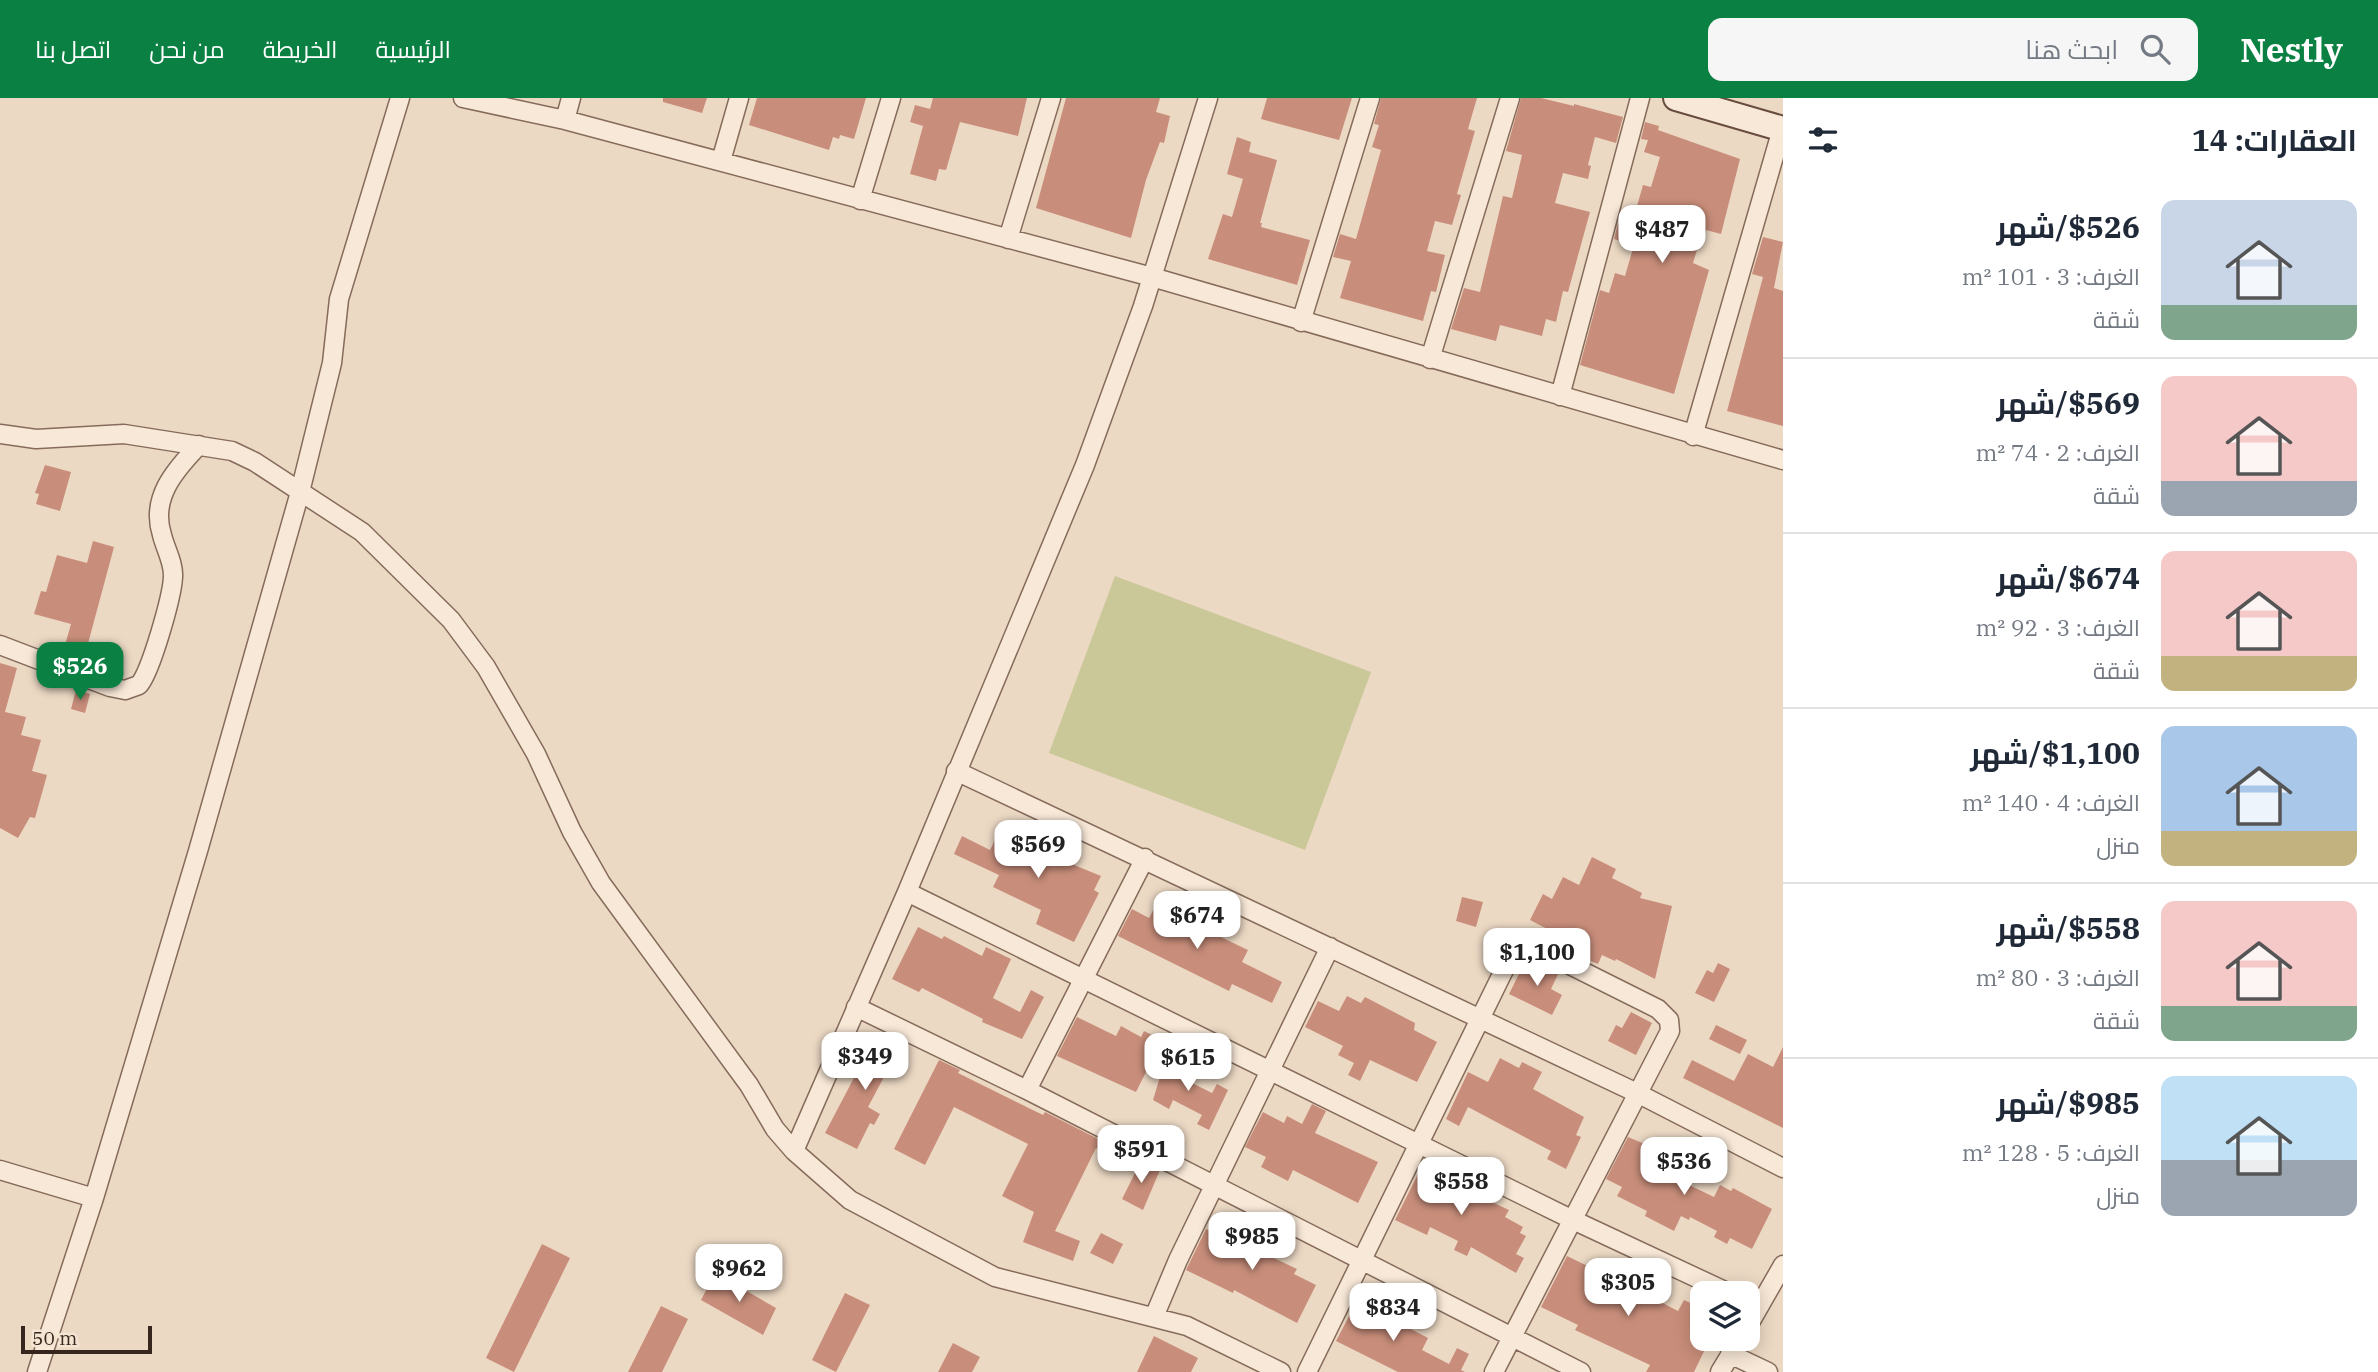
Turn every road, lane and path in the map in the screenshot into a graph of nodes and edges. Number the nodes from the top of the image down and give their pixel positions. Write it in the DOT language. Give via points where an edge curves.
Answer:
graph roads {
  1 [pos="400,98"];
  2 [pos="463,98"];
  3 [pos="571,98"];
  4 [pos="738,98"];
  5 [pos="891,98"];
  6 [pos="1051,98"];
  7 [pos="1208,98"];
  8 [pos="1370,98"];
  9 [pos="1510,98"];
  10 [pos="1640,98"];
  11 [pos="1676,98"];
  12 [pos="565,120"];
  13 [pos="1782,129"];
  14 [pos="721,161"];
  15 [pos="860,200"];
  16 [pos="1008,239"];
  17 [pos="1152,278"];
  18 [pos="1301,322"];
  19 [pos="1430,359"];
  20 [pos="1560,396"];
  21 [pos="0,434"];
  22 [pos="1693,436"];
  23 [pos="199,445"];
  24 [pos="1783,460"];
  25 [pos="300,492"];
  26 [pos="0,645"];
  27 [pos="956,771"];
  28 [pos="1145,859"];
  29 [pos="907,891"];
  30 [pos="1330,947"];
  31 [pos="1085,978"];
  32 [pos="856,1007"];
  33 [pos="1482,1019"];
  34 [pos="1271,1071"];
  35 [pos="1027,1090"];
  36 [pos="1637,1093"];
  37 [pos="1421,1144"];
  38 [pos="794,1151"];
  39 [pos="1783,1168"];
  40 [pos="0,1170"];
  41 [pos="1216,1185"];
  42 [pos="94,1198"];
  43 [pos="1573,1220"];
  44 [pos="1361,1259"];
  45 [pos="1782,1271"];
  46 [pos="1703,1281"];
  47 [pos="1760,1298"];
  48 [pos="1154,1317"];
  49 [pos="1512,1336"];
  50 [pos="1732,1351"];
  51 [pos="1741,1351"];
  52 [pos="37,1371"];
  53 [pos="1281,1372"];
  54 [pos="1307,1372"];
  55 [pos="1494,1372"];
  56 [pos="1581,1372"];
  57 [pos="1720,1372"];
  58 [pos="1768,1372"];
  1 -- 25 [label="street" via="339,299 332,363"];
  2 -- 12 [label="street"];
  3 -- 12 [label="street"];
  4 -- 14 [label="street"];
  5 -- 15 [label="street"];
  6 -- 16 [label="street"];
  7 -- 17 [label="street"];
  8 -- 18 [label="street"];
  9 -- 19 [label="street"];
  10 -- 20 [label="street"];
  11 -- 13 [label="main road"];
  12 -- 14 [label="street"];
  13 -- 22 [label="street"];
  14 -- 15 [label="street"];
  15 -- 16 [label="street"];
  16 -- 17 [label="street"];
  17 -- 18 [label="street"];
  17 -- 27 [label="street" via="1085,466"];
  18 -- 19 [label="street"];
  19 -- 20 [label="street"];
  20 -- 22 [label="street"];
  21 -- 23 [label="street" via="36,439 124,434"];
  22 -- 24 [label="street"];
  23 -- 25 [label="street" via="232,450"];
  23 -- 26 [label="street" via="173,474 159,505 158,525 173,576 152,660 139,685 125,690 110,687"];
  25 -- 38 [label="street" via="362,532 451,620 479,657 536,754 601,883"];
  25 -- 42 [label="street"];
  27 -- 28 [label="street"];
  27 -- 29 [label="street"];
  28 -- 30 [label="street"];
  28 -- 31 [label="street"];
  29 -- 31 [label="street"];
  29 -- 32 [label="street"];
  30 -- 33 [label="street"];
  30 -- 34 [label="street"];
  31 -- 34 [label="street"];
  31 -- 35 [label="street"];
  32 -- 35 [label="street"];
  32 -- 38 [label="street"];
  33 -- 36 [label="street"];
  33 -- 36 [label="street" via="1514,954 1524,947 1547,953 1670,1020 1671,1031"];
  33 -- 37 [label="street"];
  34 -- 37 [label="street"];
  34 -- 41 [label="street"];
  35 -- 41 [label="street"];
  36 -- 39 [label="street"];
  36 -- 43 [label="street"];
  37 -- 43 [label="street"];
  37 -- 44 [label="street"];
  38 -- 48 [label="street" via="850,1200 995,1277"];
  40 -- 42 [label="street"];
  41 -- 44 [label="street"];
  41 -- 48 [label="street"];
  42 -- 52 [label="street"];
  43 -- 46 [label="street"];
  43 -- 49 [label="street"];
  44 -- 49 [label="street"];
  44 -- 54 [label="street"];
  45 -- 47 [label="street"];
  48 -- 53 [label="street" via="1187,1326"];
  49 -- 55 [label="street"];
  49 -- 56 [label="street"];
  50 -- 57 [label="street"];
  51 -- 58 [label="street"];
}
